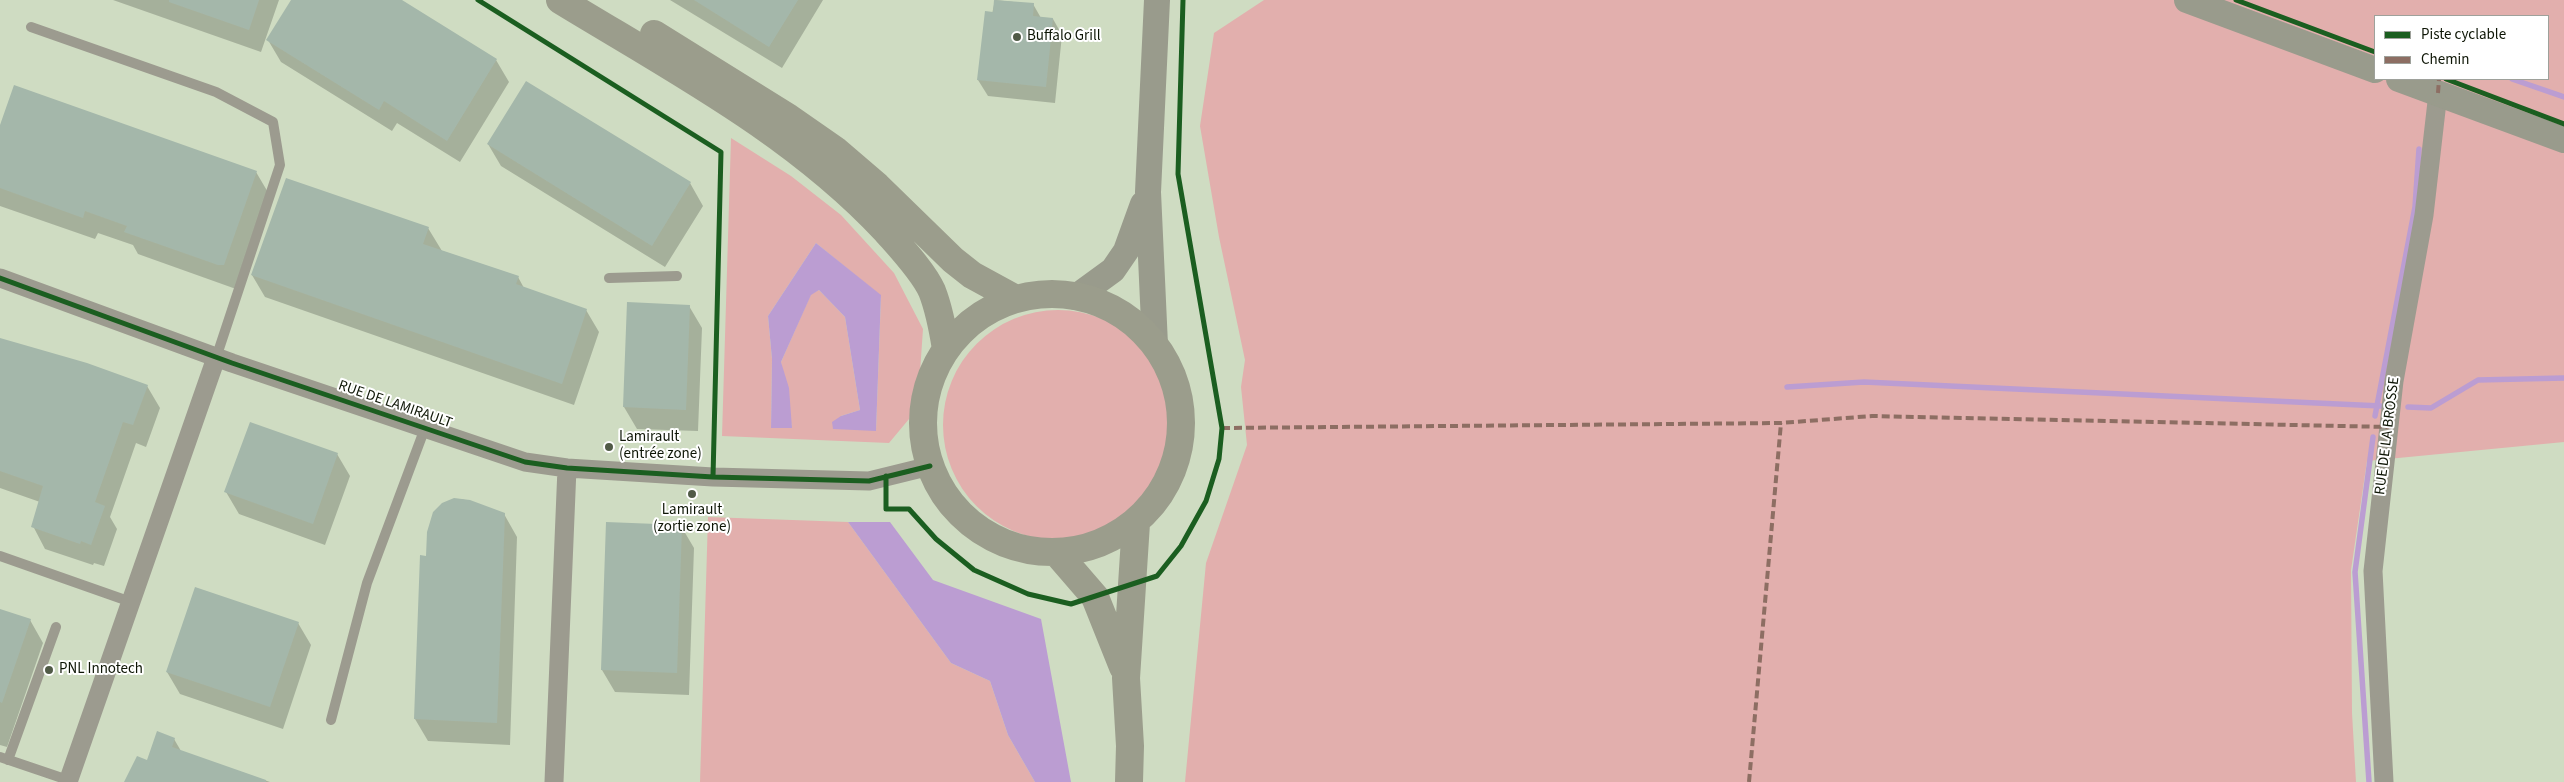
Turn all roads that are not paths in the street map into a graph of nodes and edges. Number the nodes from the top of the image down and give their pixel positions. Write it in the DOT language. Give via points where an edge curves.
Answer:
graph roads {
  1 [pos="560,0"];
  2 [pos="596,0"];
  3 [pos="1157,0"];
  4 [pos="2186,0"];
  5 [pos="31,27"];
  6 [pos="2374,70"];
  7 [pos="2403,80"];
  8 [pos="2438,93"];
  9 [pos="2564,140"];
  10 [pos="1148,192"];
  11 [pos="677,276"];
  12 [pos="0,278"];
  13 [pos="609,278"];
  14 [pos="1076,297"];
  15 [pos="1016,299"];
  16 [pos="1155,345"];
  17 [pos="946,349"];
  18 [pos="216,358"];
  19 [pos="425,428"];
  20 [pos="930,466"];
  21 [pos="567,468"];
  22 [pos="1136,523"];
  23 [pos="1057,553"];
  24 [pos="0,556"];
  25 [pos="131,602"];
  26 [pos="56,627"];
  27 [pos="1126,678"];
  28 [pos="331,720"];
  29 [pos="4,759"];
  30 [pos="68,781"];
  31 [pos="554,782"];
  32 [pos="1129,782"];
  33 [pos="2384,782"];
  1 -- 17 [label="main road" via="778,136 863,206 902,248 931,290"];
  2 -- 15 [label="main road" via="773,107 827,145 877,186 953,260 972,275"];
  3 -- 10 [label="main road"];
  4 -- 6 [label="main road"];
  5 -- 18 [label="lane" via="216,92 273,122 280,165"];
  7 -- 8 [label="main road"];
  8 -- 9 [label="main road"];
  8 -- 33 [label="street, RUE DE LA BROSSE" via="2424,215 2394,381 2372,571"];
  10 -- 14 [label="main road" via="1126,251 1113,270"];
  10 -- 16 [label="main road"];
  11 -- 13 [label="lane"];
  12 -- 18 [label="street, RUE DE LAMIRAULT"];
  14 -- 15 [label="main road" via="1046,294"];
  14 -- 16 [label="main road" via="1106,306 1133,323"];
  15 -- 17 [label="main road" via="977,318"];
  16 -- 22 [label="main road" via="1174,380 1182,418 1178,457 1162,493"];
  17 -- 20 [label="main road" via="926,394 924,442"];
  18 -- 19 [label="street, RUE DE LAMIRAULT"];
  18 -- 25 [label="street"];
  19 -- 21 [label="street, RUE DE LAMIRAULT" via="525,462"];
  19 -- 28 [label="lane" via="367,583"];
  20 -- 21 [label="street, RUE DE LAMIRAULT" via="869,481 713,477"];
  20 -- 23 [label="main road" via="949,502 979,530 1016,548"];
  21 -- 31 [label="street"];
  22 -- 23 [label="main road" via="1099,545"];
  22 -- 27 [label="main road"];
  23 -- 27 [label="main road" via="1095,597"];
  24 -- 25 [label="lane"];
  25 -- 30 [label="street"];
  26 -- 29 [label="lane"];
  27 -- 32 [label="main road"];
  29 -- 30 [label="lane"];
}
